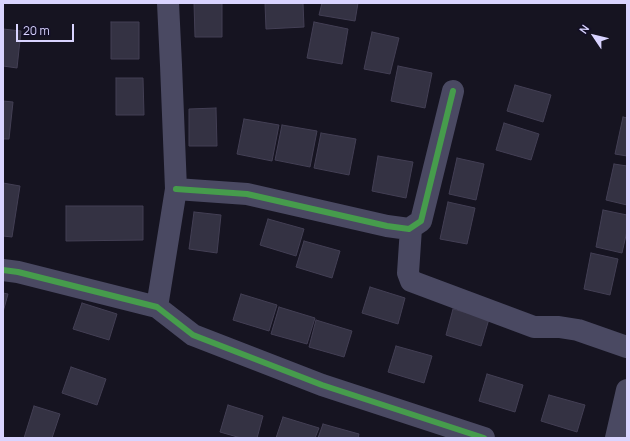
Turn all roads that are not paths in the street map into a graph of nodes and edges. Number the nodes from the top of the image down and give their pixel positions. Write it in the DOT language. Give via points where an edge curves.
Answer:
graph roads {
  1 [pos="168,3"];
  2 [pos="453,91"];
  3 [pos="176,189"];
  4 [pos="411,228"];
  5 [pos="3,270"];
  6 [pos="157,307"];
  7 [pos="627,347"];
  8 [pos="627,390"];
  9 [pos="484,438"];
  10 [pos="616,438"];
  1 -- 3 [label="street"];
  2 -- 4 [label="street" via="421,221"];
  3 -- 4 [label="street" via="247,194 387,226"];
  3 -- 6 [label="street"];
  4 -- 7 [label="street" via="408,273 411,281 534,327 578,330"];
  5 -- 6 [label="street"];
  6 -- 9 [label="street" via="193,335 322,385"];
  8 -- 10 [label="street"];
}
